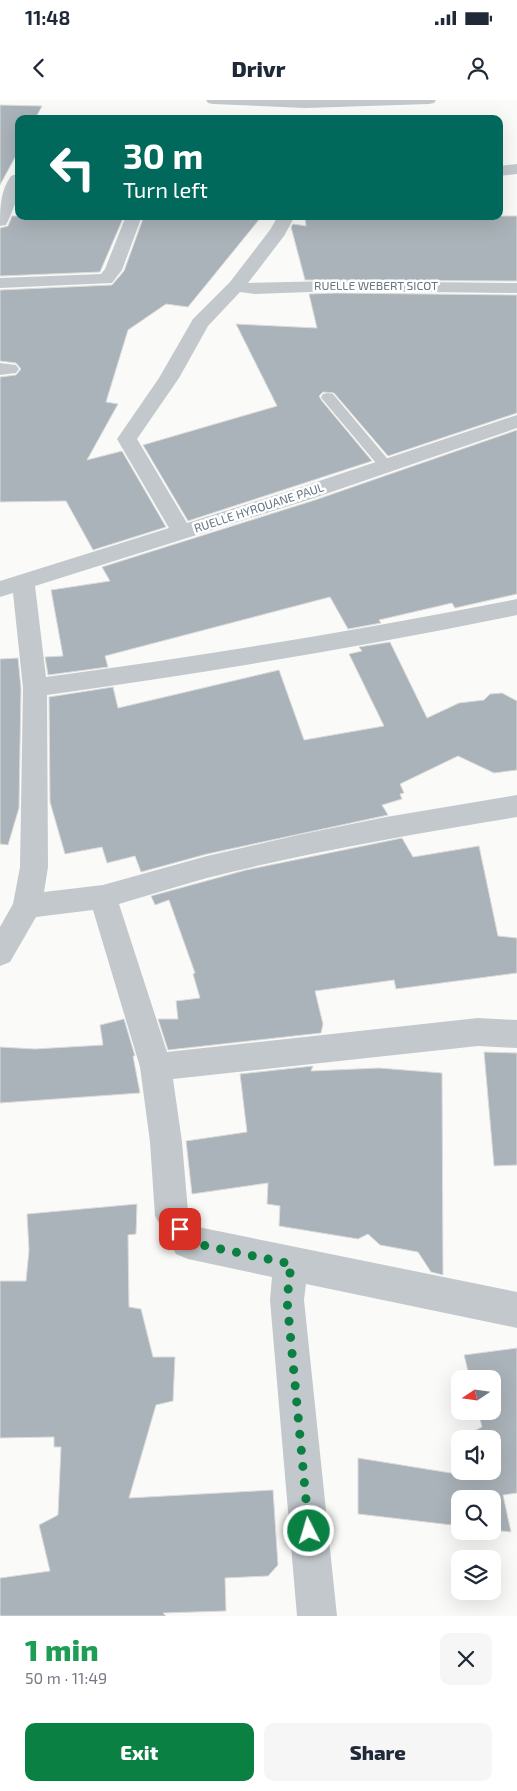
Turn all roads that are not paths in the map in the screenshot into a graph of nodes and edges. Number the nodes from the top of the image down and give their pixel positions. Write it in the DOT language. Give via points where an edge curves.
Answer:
graph roads {
  1 [pos="213,100"];
  2 [pos="235,100"];
  3 [pos="429,100"];
  4 [pos="517,169"];
  5 [pos="503,171"];
  6 [pos="0,178"];
  7 [pos="15,179"];
  8 [pos="15,186"];
  9 [pos="132,220"];
  10 [pos="285,220"];
  11 [pos="0,221"];
  12 [pos="0,283"];
  13 [pos="236,286"];
  14 [pos="517,288"];
  15 [pos="328,397"];
  16 [pos="517,421"];
  17 [pos="386,466"];
  18 [pos="182,532"];
  19 [pos="23,583"];
  20 [pos="0,589"];
  21 [pos="517,607"];
  22 [pos="35,688"];
  23 [pos="517,806"];
  24 [pos="103,897"];
  25 [pos="27,906"];
  26 [pos="0,953"];
  27 [pos="517,1034"];
  28 [pos="156,1067"];
  29 [pos="291,1264"];
  30 [pos="517,1310"];
  31 [pos="317,1616"];
  1 -- 2 [label="street"];
  2 -- 3 [label="street" via="305,104"];
  4 -- 5 [label="street"];
  6 -- 7 [label="street"];
  8 -- 11 [label="street"];
  9 -- 12 [label="street" via="113,270 106,278"];
  10 -- 13 [label="street"];
  13 -- 14 [label="street, RUELLE WEBERT SICOT" via="255,289 336,286"];
  13 -- 18 [label="street" via="200,323 169,378 126,439"];
  15 -- 17 [label="lane"];
  16 -- 17 [label="street, RUELLE HYROUANE PAUL"];
  17 -- 18 [label="street, RUELLE HYROUANE PAUL"];
  18 -- 19 [label="street, RUELLE HYROUANE PAUL"];
  19 -- 20 [label="street, RUELLE HYROUANE PAUL"];
  19 -- 22 [label="street"];
  21 -- 22 [label="street" via="363,637"];
  22 -- 25 [label="street" via="34,867"];
  23 -- 24 [label="street" via="298,846 207,867"];
  24 -- 25 [label="street"];
  24 -- 28 [label="street"];
  25 -- 26 [label="street"];
  27 -- 28 [label="street" via="478,1032"];
  28 -- 29 [label="street" via="172,1216 188,1242"];
  29 -- 30 [label="street"];
  29 -- 31 [label="street" via="287,1300"];
}
